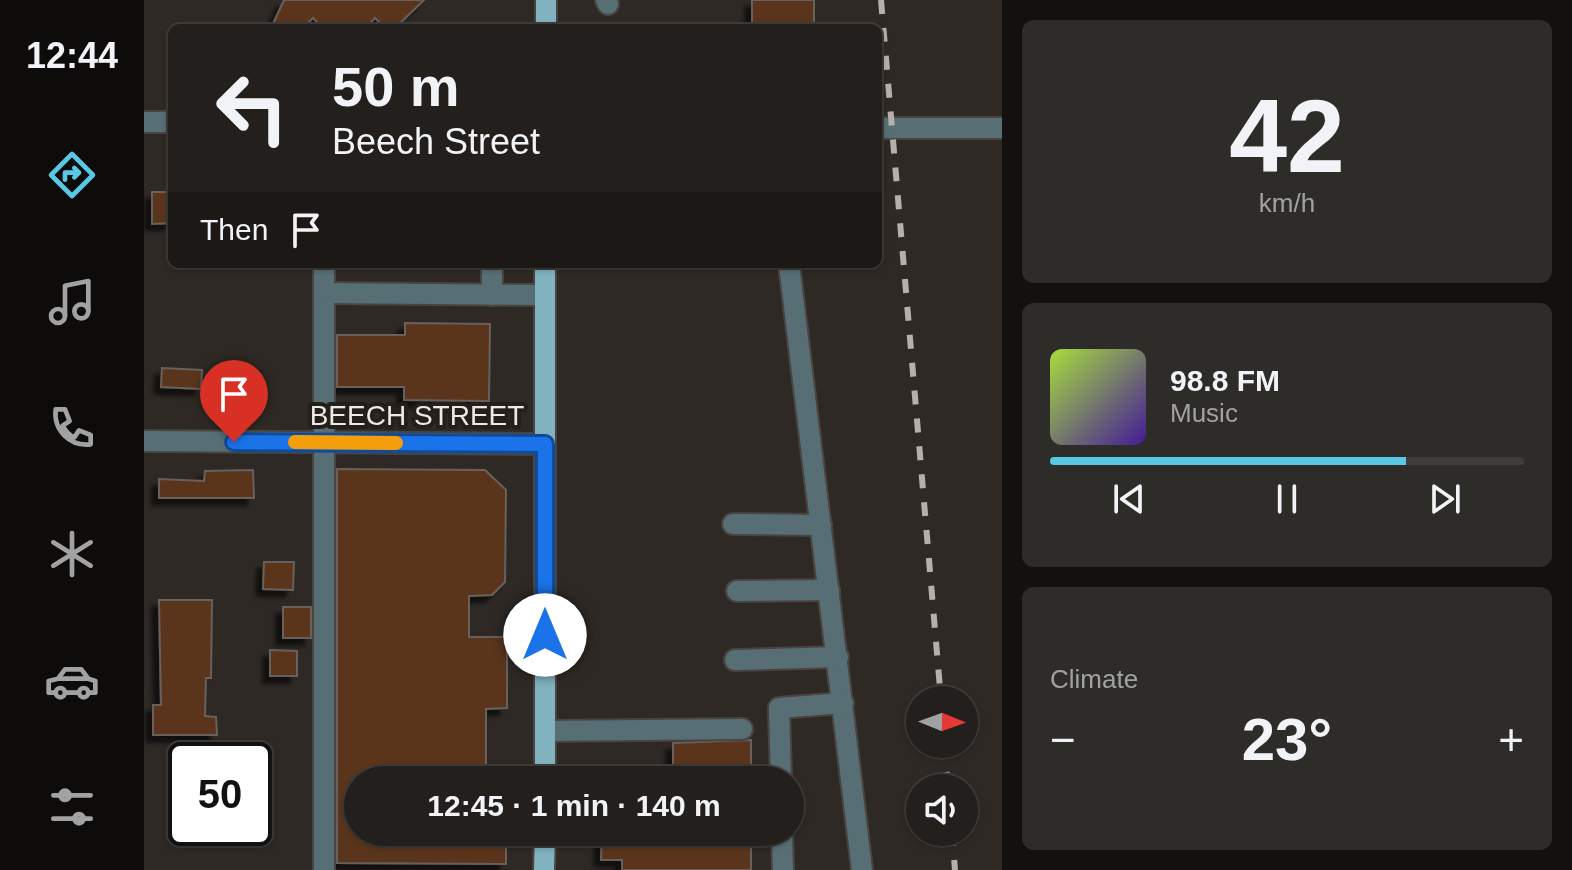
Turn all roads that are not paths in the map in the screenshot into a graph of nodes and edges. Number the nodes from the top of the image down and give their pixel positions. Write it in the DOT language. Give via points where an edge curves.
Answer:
graph roads {
  1 [pos="546,0"];
  2 [pos="546,24"];
  3 [pos="144,122"];
  4 [pos="168,122"];
  5 [pos="882,128"];
  6 [pos="1002,128"];
  7 [pos="324,268"];
  8 [pos="492,268"];
  9 [pos="545,268"];
  10 [pos="789,268"];
  11 [pos="324,293"];
  12 [pos="492,295"];
  13 [pos="545,295"];
  14 [pos="144,441"];
  15 [pos="323,442"];
  16 [pos="545,444"];
  17 [pos="733,524"];
  18 [pos="821,525"];
  19 [pos="829,590"];
  20 [pos="737,591"];
  21 [pos="838,657"];
  22 [pos="735,660"];
  23 [pos="843,703"];
  24 [pos="742,729"];
  25 [pos="545,731"];
  26 [pos="545,766"];
  27 [pos="781,766"];
  28 [pos="545,846"];
  29 [pos="782,846"];
  30 [pos="324,870"];
  31 [pos="544,870"];
  32 [pos="783,870"];
  33 [pos="862,870"];
  1 -- 2 [label="main road"];
  3 -- 4 [label="street"];
  5 -- 6 [label="street"];
  7 -- 11 [label="street"];
  8 -- 12 [label="street"];
  9 -- 13 [label="main road"];
  10 -- 18 [label="street"];
  11 -- 12 [label="street"];
  11 -- 15 [label="street"];
  12 -- 13 [label="street"];
  13 -- 16 [label="main road"];
  14 -- 15 [label="street, BEECH STREET"];
  15 -- 16 [label="street, BEECH STREET"];
  15 -- 30 [label="street"];
  16 -- 25 [label="main road"];
  17 -- 18 [label="street"];
  18 -- 19 [label="street"];
  19 -- 20 [label="street"];
  19 -- 21 [label="street"];
  21 -- 22 [label="street"];
  21 -- 23 [label="street"];
  23 -- 27 [label="street" via="779,708"];
  23 -- 33 [label="street"];
  24 -- 25 [label="street"];
  25 -- 26 [label="main road"];
  28 -- 31 [label="main road"];
  29 -- 32 [label="street"];
}
